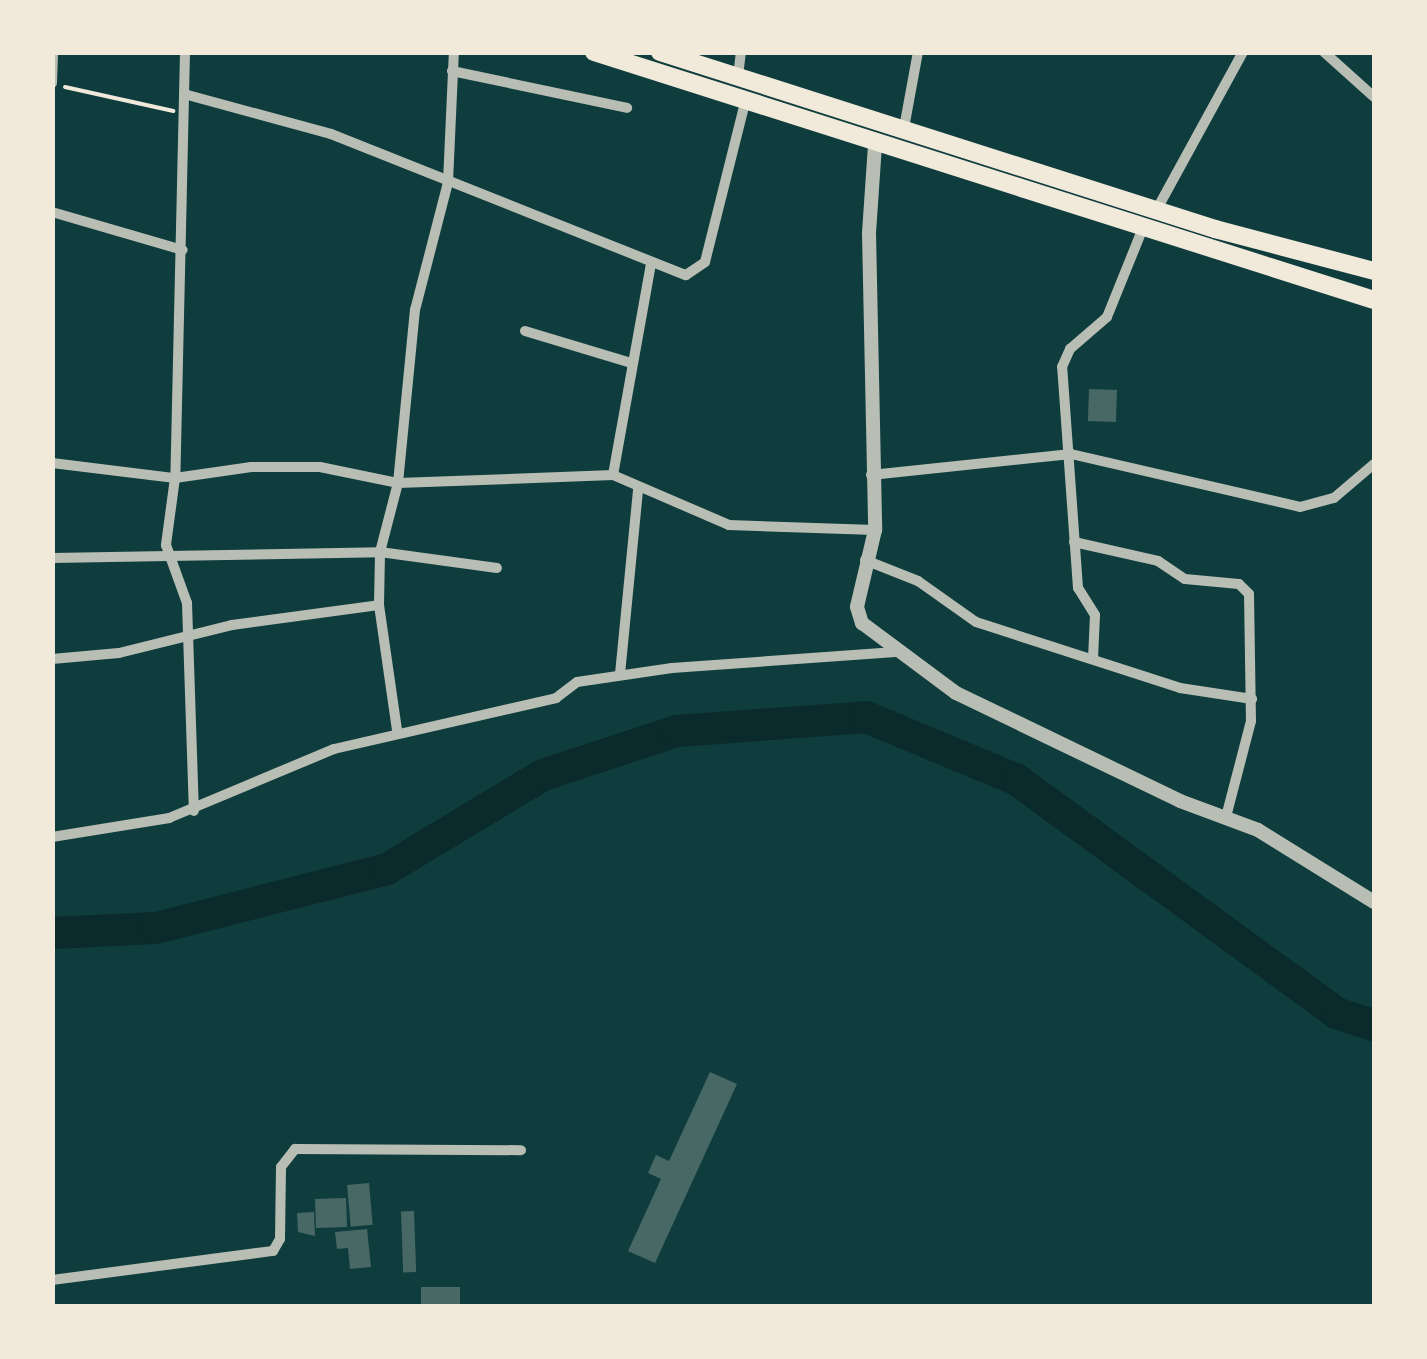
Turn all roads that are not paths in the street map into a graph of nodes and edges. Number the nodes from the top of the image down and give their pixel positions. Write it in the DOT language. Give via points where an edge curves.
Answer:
graph roads {
  1 [pos="53,52"];
  2 [pos="185,52"];
  3 [pos="454,52"];
  4 [pos="594,52"];
  5 [pos="660,52"];
  6 [pos="741,52"];
  7 [pos="918,52"];
  8 [pos="1243,52"];
  9 [pos="1324,52"];
  10 [pos="452,71"];
  11 [pos="738,76"];
  12 [pos="52,84"];
  13 [pos="184,94"];
  14 [pos="1374,96"];
  15 [pos="746,98"];
  16 [pos="627,108"];
  17 [pos="904,128"];
  18 [pos="875,145"];
  19 [pos="448,182"];
  20 [pos="1157,209"];
  21 [pos="52,212"];
  22 [pos="1143,228"];
  23 [pos="183,250"];
  24 [pos="651,264"];
  25 [pos="1374,271"];
  26 [pos="1374,300"];
  27 [pos="525,332"];
  28 [pos="631,363"];
  29 [pos="1071,454"];
  30 [pos="52,463"];
  31 [pos="1374,464"];
  32 [pos="613,475"];
  33 [pos="870,475"];
  34 [pos="175,478"];
  35 [pos="398,483"];
  36 [pos="638,489"];
  37 [pos="874,530"];
  38 [pos="1074,542"];
  39 [pos="380,552"];
  40 [pos="52,558"];
  41 [pos="169,558"];
  42 [pos="865,560"];
  43 [pos="497,568"];
  44 [pos="379,605"];
  45 [pos="190,635"];
  46 [pos="895,652"];
  47 [pos="52,659"];
  48 [pos="1093,659"];
  49 [pos="614,675"];
  50 [pos="1252,699"];
  51 [pos="397,722"];
  52 [pos="194,810"];
  53 [pos="1228,810"];
  54 [pos="52,837"];
  55 [pos="1374,902"];
  56 [pos="521,1150"];
  57 [pos="52,1280"];
  1 -- 12 [label="street"];
  2 -- 13 [label="street"];
  3 -- 10 [label="street"];
  4 -- 15 [label="highway"];
  5 -- 11 [label="highway"];
  6 -- 11 [label="street"];
  7 -- 17 [label="street"];
  8 -- 20 [label="street"];
  9 -- 14 [label="street"];
  10 -- 16 [label="street"];
  10 -- 19 [label="street"];
  11 -- 17 [label="highway"];
  13 -- 19 [label="street" via="331,134"];
  13 -- 23 [label="street"];
  15 -- 18 [label="highway"];
  15 -- 24 [label="street" via="706,262 686,276"];
  17 -- 20 [label="highway"];
  18 -- 22 [label="highway"];
  18 -- 33 [label="street"];
  19 -- 24 [label="street"];
  19 -- 35 [label="street" via="415,310"];
  20 -- 25 [label="highway"];
  21 -- 23 [label="street"];
  22 -- 26 [label="highway"];
  22 -- 29 [label="street" via="1107,317 1063,360"];
  23 -- 34 [label="street"];
  24 -- 28 [label="street"];
  27 -- 28 [label="street"];
  28 -- 32 [label="street"];
  29 -- 31 [label="street" via="1300,506 1334,498"];
  29 -- 33 [label="street"];
  29 -- 38 [label="street"];
  30 -- 34 [label="street"];
  32 -- 35 [label="street"];
  32 -- 36 [label="street"];
  33 -- 37 [label="street"];
  34 -- 35 [label="street" via="283,466"];
  34 -- 41 [label="street"];
  35 -- 39 [label="street"];
  36 -- 37 [label="street" via="740,527"];
  36 -- 49 [label="street"];
  37 -- 42 [label="street"];
  38 -- 48 [label="street" via="1079,593 1096,615"];
  38 -- 50 [label="street" via="1158,560 1185,580 1245,588"];
  39 -- 41 [label="street"];
  39 -- 43 [label="street"];
  39 -- 44 [label="street"];
  40 -- 41 [label="street"];
  41 -- 45 [label="street" via="185,595"];
  42 -- 46 [label="street" via="857,607 862,623"];
  42 -- 48 [label="street" via="927,586 966,618"];
  44 -- 45 [label="street"];
  44 -- 51 [label="street"];
  45 -- 47 [label="street" via="119,653"];
  45 -- 52 [label="street"];
  46 -- 49 [label="street"];
  46 -- 53 [label="street" via="956,694"];
  48 -- 50 [label="street" via="1180,688"];
  49 -- 51 [label="street" via="577,682 556,698"];
  50 -- 53 [label="street"];
  51 -- 52 [label="street"];
  52 -- 54 [label="street"];
  53 -- 55 [label="street"];
  56 -- 57 [label="street" via="295,1149 281,1167 280,1239 272,1251"];
}
